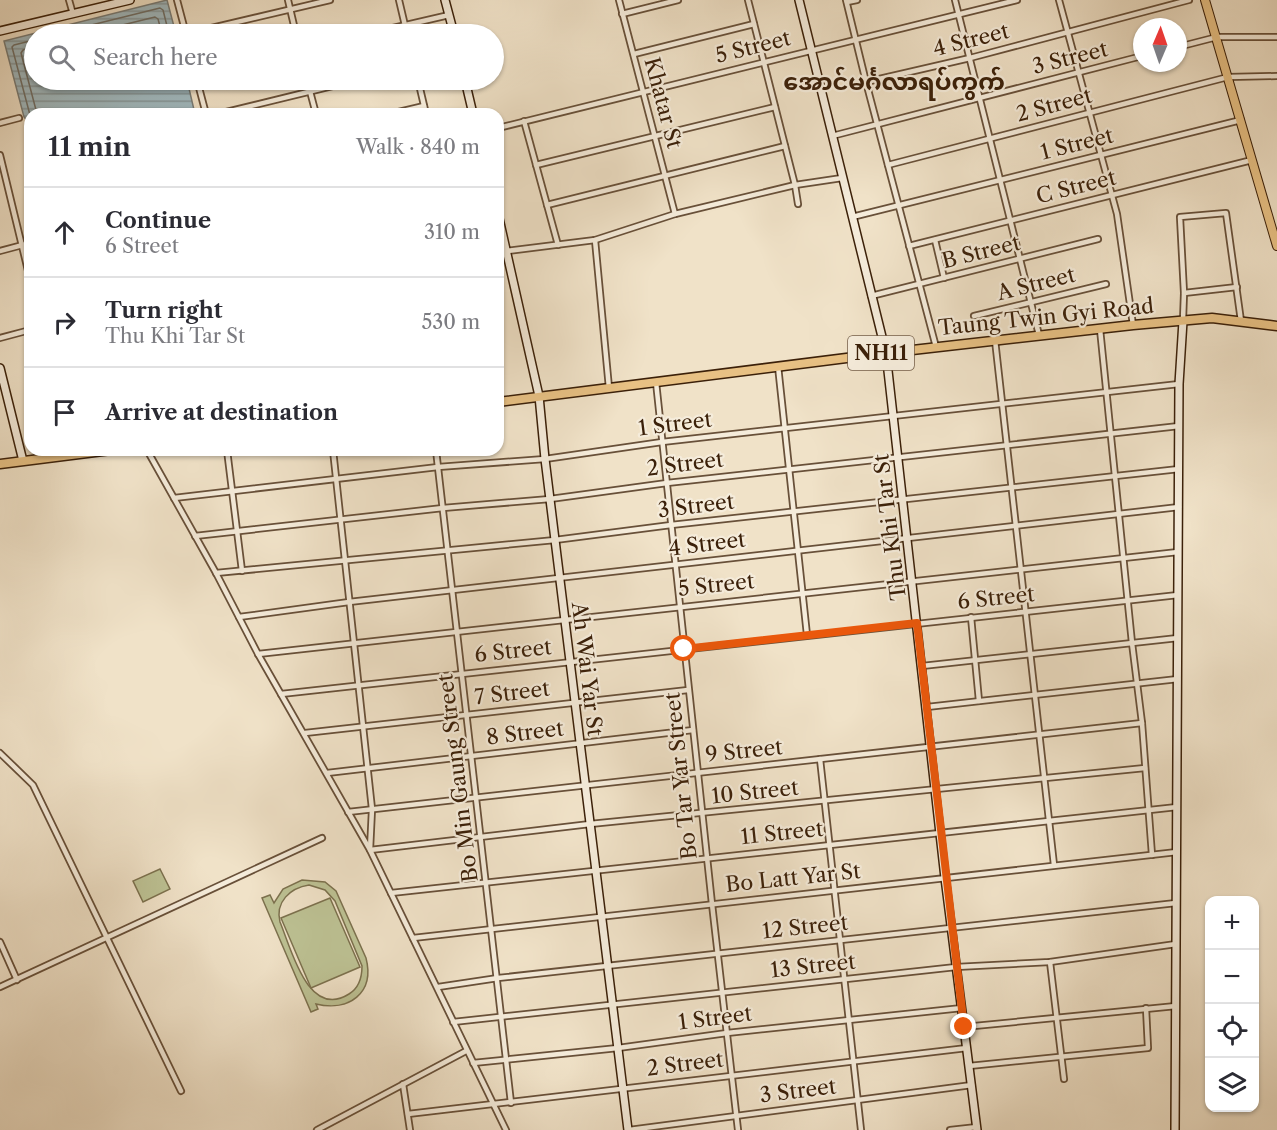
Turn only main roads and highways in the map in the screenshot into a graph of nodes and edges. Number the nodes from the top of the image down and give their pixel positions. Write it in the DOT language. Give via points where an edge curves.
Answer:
graph roads {
  1 [pos="1205,0"];
  2 [pos="1273,221"];
  3 [pos="1277,246"];
  4 [pos="1277,319"];
  5 [pos="1265,324"];
  6 [pos="1277,326"];
  7 [pos="504,401"];
  8 [pos="50,456"];
  9 [pos="0,464"];
  1 -- 2 [label="main road"];
  2 -- 3 [label="main road"];
  4 -- 5 [label="main road"];
  5 -- 6 [label="highway, Taung Twin Gyi Road / NH11"];
  5 -- 7 [label="highway, Taung Twin Gyi Road / NH11" via="1212,318 1100,328"];
  8 -- 9 [label="highway"];
}
